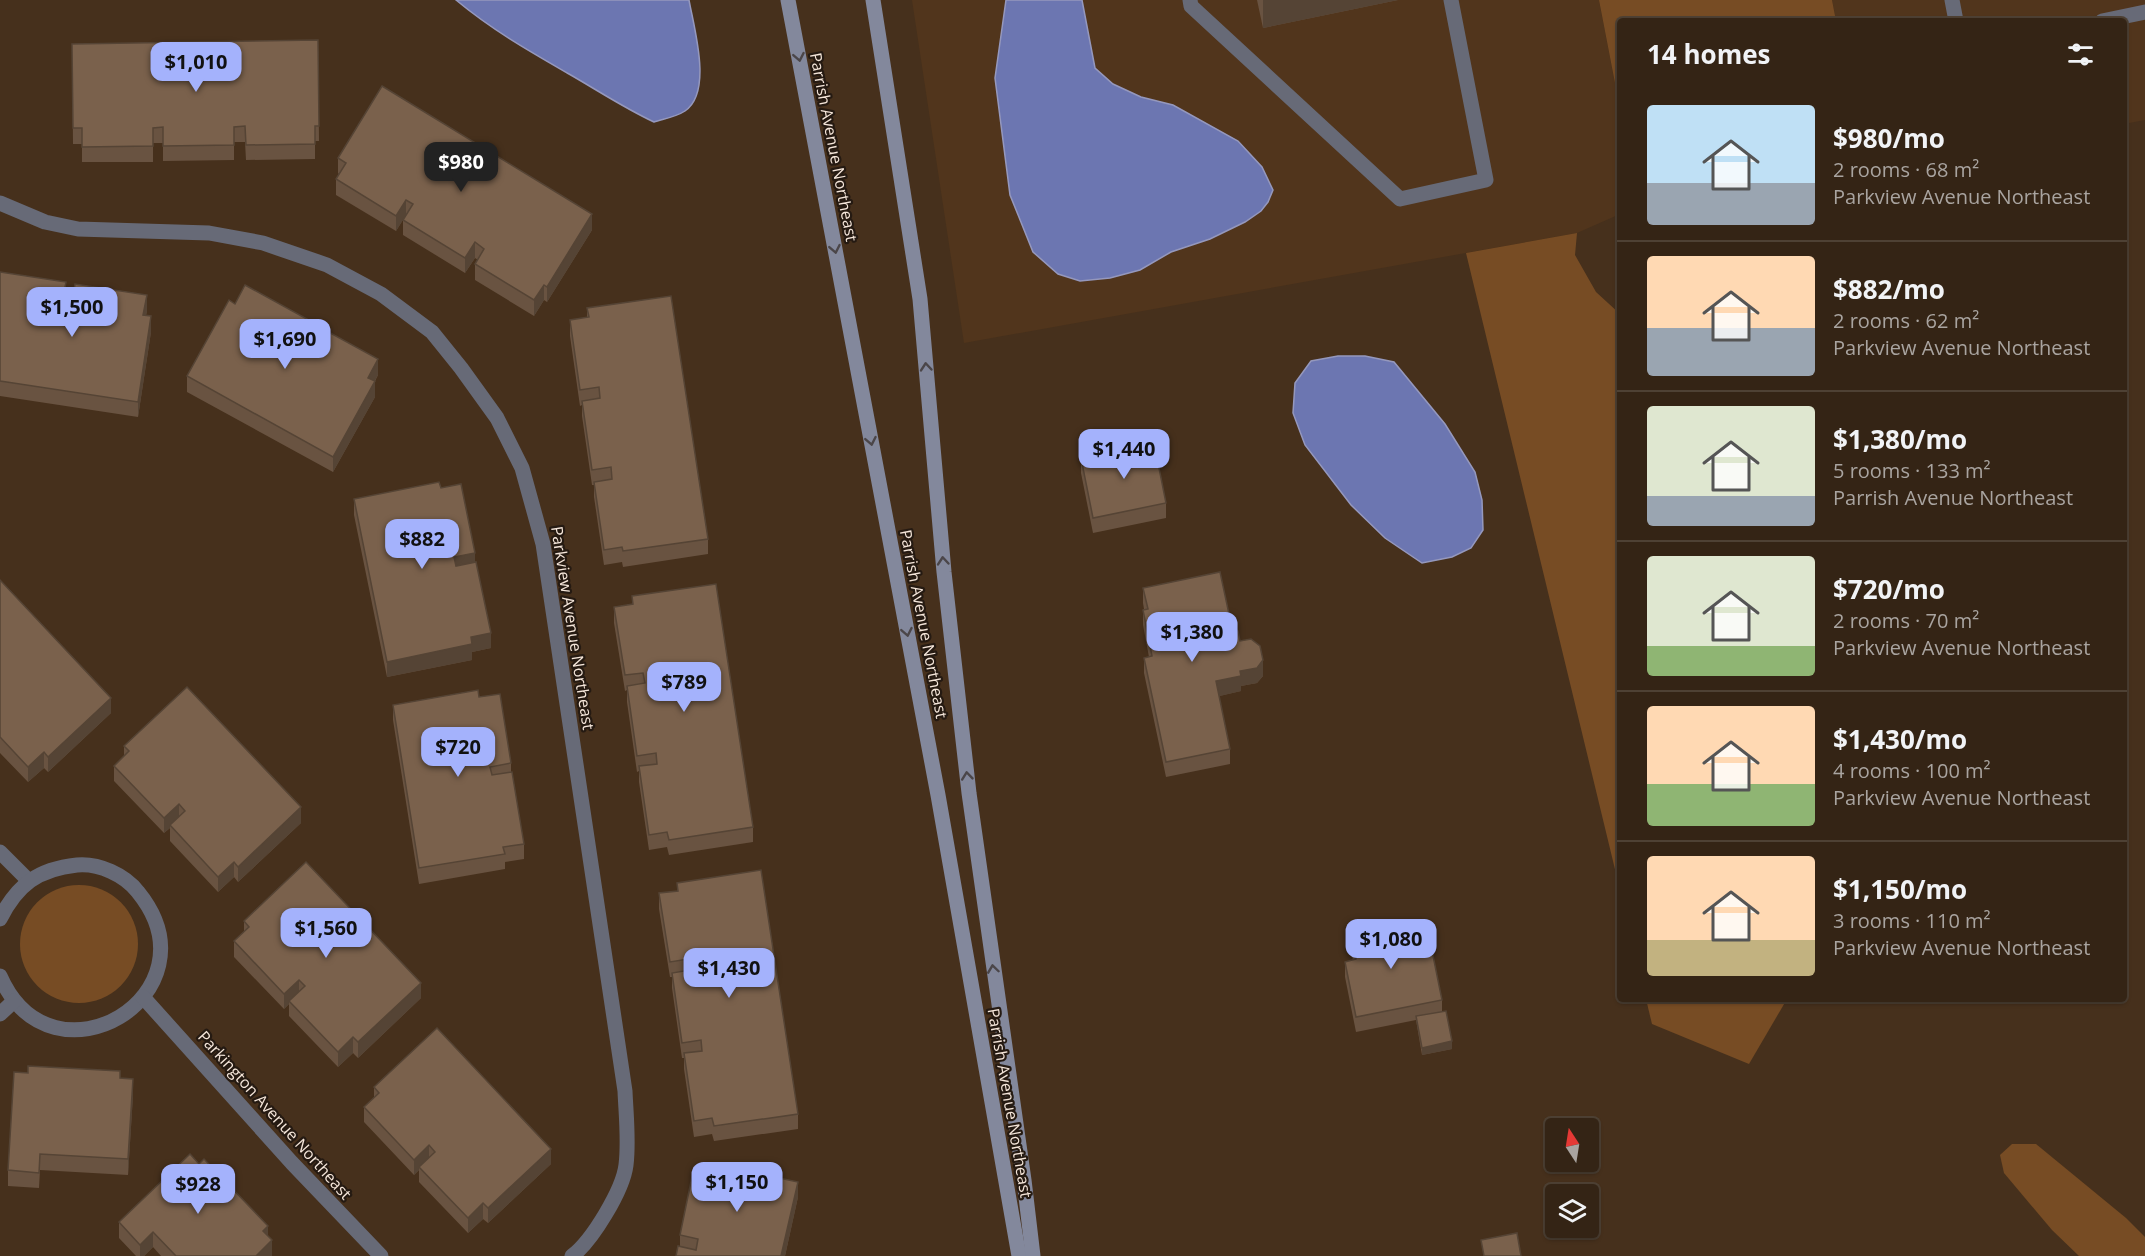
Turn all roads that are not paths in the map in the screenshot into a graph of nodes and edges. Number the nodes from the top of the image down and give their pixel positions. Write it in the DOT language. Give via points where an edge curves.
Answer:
graph roads {
  1 [pos="788,0"];
  2 [pos="873,0"];
  3 [pos="1190,0"];
  4 [pos="1451,0"];
  5 [pos="1952,0"];
  6 [pos="2145,12"];
  7 [pos="1955,18"];
  8 [pos="2116,18"];
  9 [pos="0,203"];
  10 [pos="0,852"];
  11 [pos="29,881"];
  12 [pos="0,920"];
  13 [pos="0,976"];
  14 [pos="143,997"];
  15 [pos="14,1001"];
  16 [pos="0,1014"];
  17 [pos="381,1256"];
  18 [pos="572,1256"];
  19 [pos="1018,1256"];
  20 [pos="1033,1256"];
  1 -- 19 [label="main road, Parrish Avenue Northeast, one-way" via="938,795"];
  20 -- 2 [label="main road, Parrish Avenue Northeast, one-way" via="969,793 944,572 920,299"];
  3 -- 4 [label="street" via="1191,6 1400,199 1486,180"];
  5 -- 7 [label="street"];
  6 -- 8 [label="street"];
  9 -- 18 [label="street, Parkview Avenue Northeast" via="45,222 78,228 209,233 263,243 327,265 381,294 432,332 497,418 522,468 543,544 625,1091 626,1167 602,1221"];
  10 -- 11 [label="street"];
  11 -- 12 [label="street" via="10,900"];
  11 -- 14 [label="street" via="54,868 81,865 108,870 132,885 150,906 159,932 160,960 152,986"];
  13 -- 15 [label="street"];
  14 -- 15 [label="street" via="135,1008 113,1022 86,1030 60,1029 34,1018"];
  14 -- 17 [label="street, Parkington Avenue Northeast"];
  15 -- 16 [label="street"];
}
